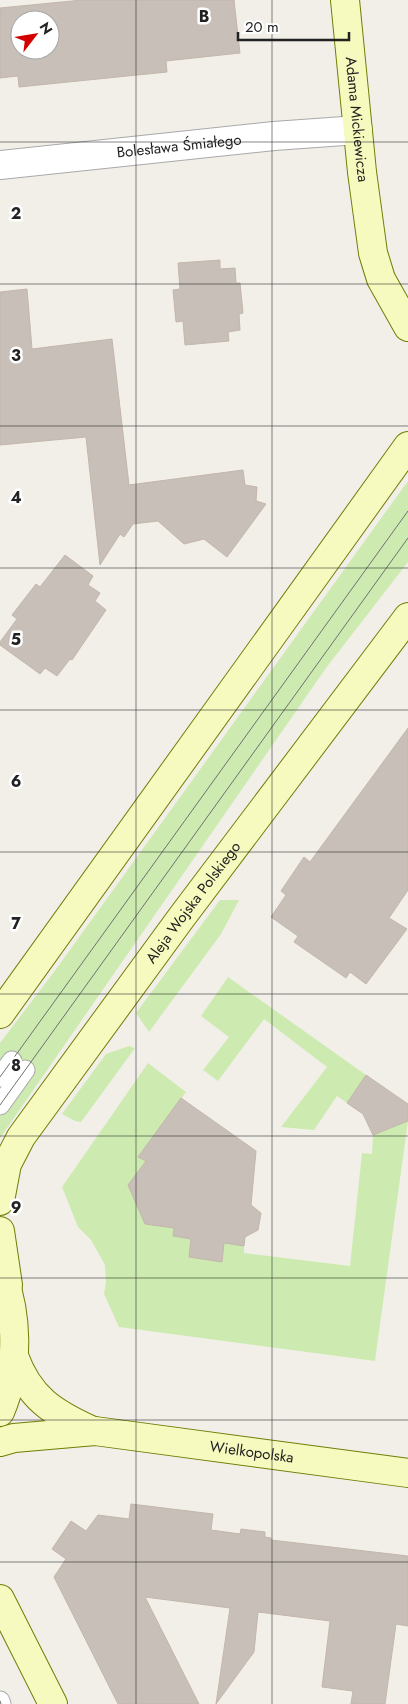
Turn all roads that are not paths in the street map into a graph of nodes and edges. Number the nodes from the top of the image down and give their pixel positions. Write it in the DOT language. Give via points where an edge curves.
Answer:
graph roads {
  1 [pos="345,0"];
  2 [pos="358,130"];
  3 [pos="0,165"];
  4 [pos="371,238"];
  5 [pos="408,285"];
  6 [pos="408,328"];
  7 [pos="408,446"];
  8 [pos="408,617"];
  9 [pos="0,1014"];
  10 [pos="0,1077"];
  11 [pos="0,1105"];
  12 [pos="0,1201"];
  13 [pos="0,1231"];
  14 [pos="0,1267"];
  15 [pos="10,1297"];
  16 [pos="14,1356"];
  17 [pos="0,1412"];
  18 [pos="95,1431"];
  19 [pos="0,1442"];
  20 [pos="408,1473"];
  21 [pos="0,1599"];
  22 [pos="53,1704"];
  1 -- 2 [label="main road, Adama Mickiewicza"];
  2 -- 3 [label="street, Bolesława Śmiałego"];
  2 -- 4 [label="main road, Adama Mickiewicza"];
  4 -- 5 [label="main road, Adama Mickiewicza" via="386,266"];
  4 -- 6 [label="main road, Adama Mickiewicza" via="382,279"];
  7 -- 9 [label="main road"];
  8 -- 12 [label="main road, Aleja Wojska Polskiego" via="21,1137 7,1164"];
  10 -- 11 [label="lane" via="18,1066"];
  13 -- 15 [label="main road"];
  14 -- 15 [label="main road"];
  15 -- 16 [label="main road"];
  16 -- 17 [label="main road"];
  16 -- 18 [label="main road, Wielkopolska" via="20,1375 34,1394 57,1413"];
  18 -- 19 [label="main road, Wielkopolska"];
  18 -- 20 [label="main road, Wielkopolska"];
  21 -- 22 [label="main road"];
}
